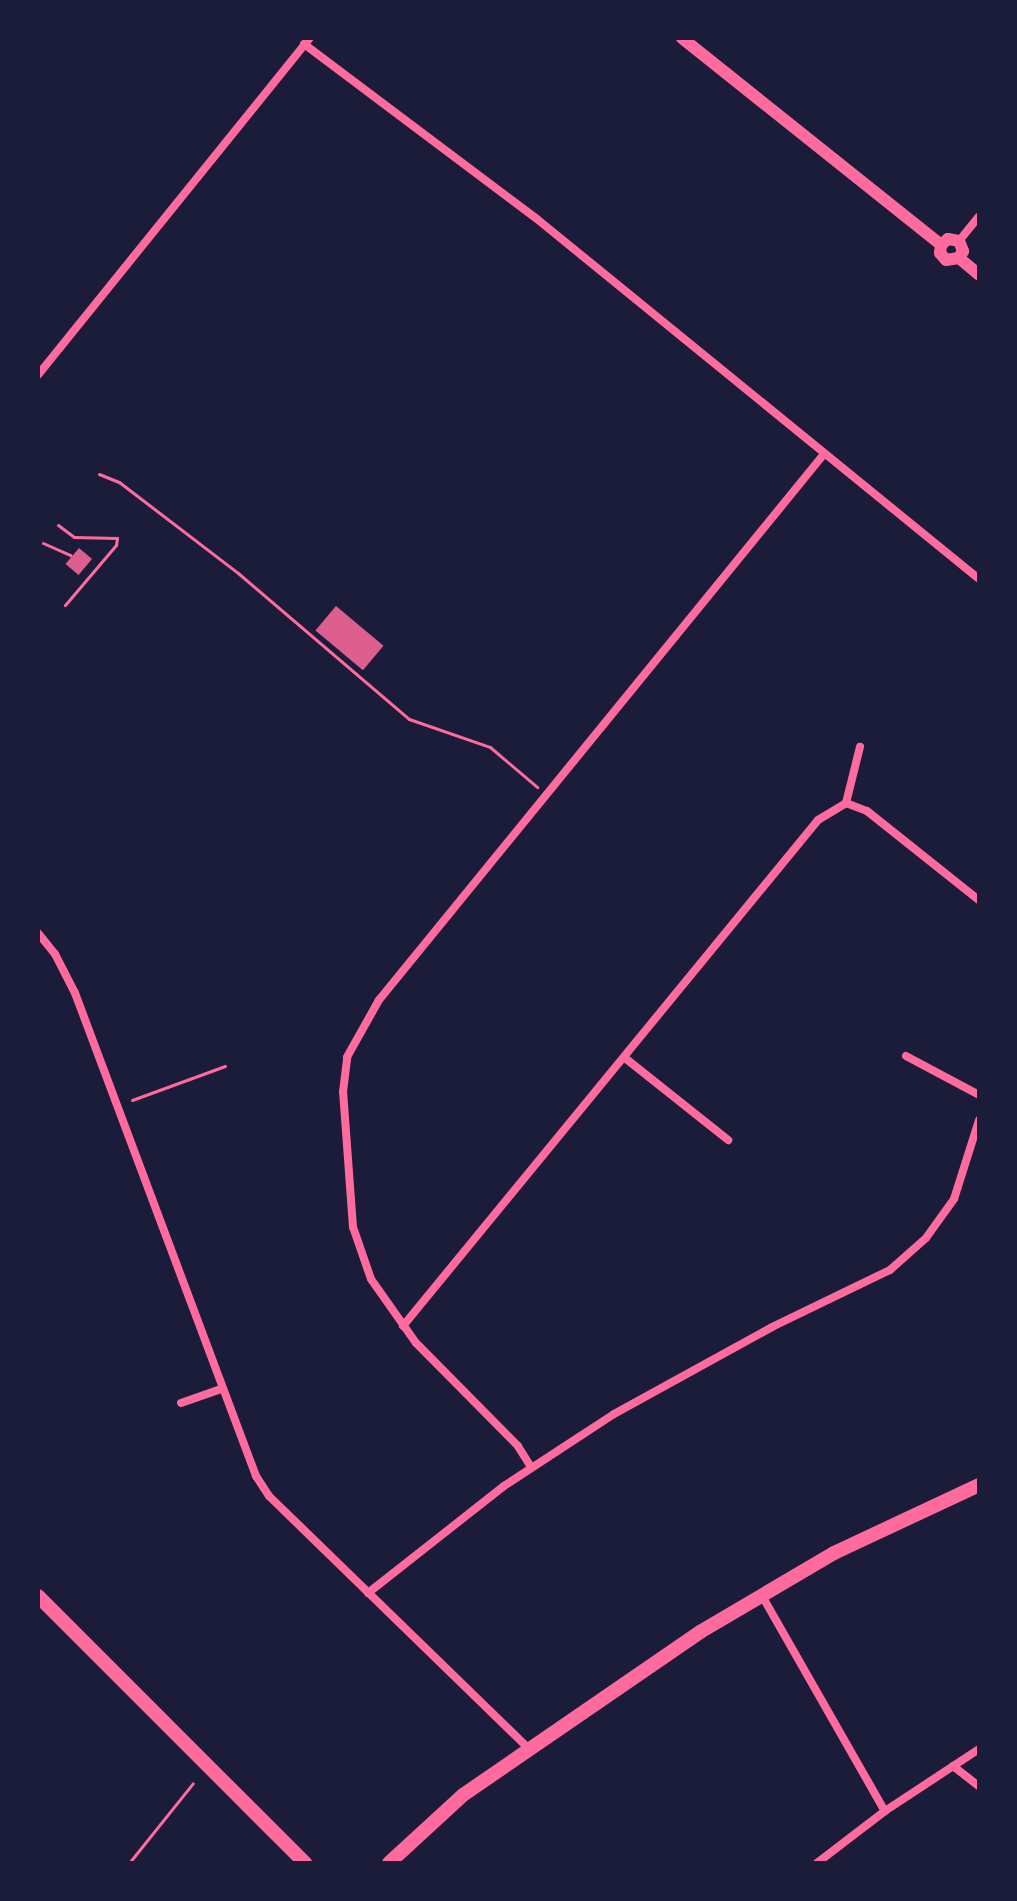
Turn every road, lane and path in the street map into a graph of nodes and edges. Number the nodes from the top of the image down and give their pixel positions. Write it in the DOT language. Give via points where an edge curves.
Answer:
graph roads {
  1 [pos="682,38"];
  2 [pos="307,41"];
  3 [pos="979,216"];
  4 [pos="959,241"];
  5 [pos="941,245"];
  6 [pos="959,258"];
  7 [pos="979,275"];
  8 [pos="38,375"];
  9 [pos="824,454"];
  10 [pos="99,474"];
  11 [pos="58,525"];
  12 [pos="43,543"];
  13 [pos="70,555"];
  14 [pos="979,579"];
  15 [pos="65,605"];
  16 [pos="860,747"];
  17 [pos="546,794"];
  18 [pos="846,803"];
  19 [pos="979,900"];
  20 [pos="38,933"];
  21 [pos="906,1056"];
  22 [pos="625,1058"];
  23 [pos="225,1066"];
  24 [pos="979,1095"];
  25 [pos="132,1100"];
  26 [pos="979,1120"];
  27 [pos="728,1140"];
  28 [pos="403,1326"];
  29 [pos="221,1389"];
  30 [pos="181,1403"];
  31 [pos="531,1467"];
  32 [pos="979,1485"];
  33 [pos="368,1593"];
  34 [pos="761,1594"];
  35 [pos="38,1596"];
  36 [pos="528,1748"];
  37 [pos="979,1749"];
  38 [pos="953,1766"];
  39 [pos="193,1783"];
  40 [pos="979,1786"];
  41 [pos="885,1811"];
  42 [pos="129,1863"];
  43 [pos="305,1863"];
  44 [pos="389,1863"];
  45 [pos="817,1863"];
  1 -- 5 [label="street"];
  2 -- 8 [label="street"];
  2 -- 9 [label="street" via="537,219"];
  3 -- 4 [label="street"];
  4 -- 5 [label="street" via="948,239"];
  4 -- 6 [label="street"];
  5 -- 6 [label="street" via="946,260"];
  6 -- 7 [label="street"];
  9 -- 14 [label="street"];
  9 -- 17 [label="street"];
  10 -- 17 [label="path" via="119,482 238,573 409,719 490,747"];
  11 -- 15 [label="path" via="74,537 117,538"];
  12 -- 13 [label="path"];
  16 -- 18 [label="street"];
  17 -- 28 [label="street" via="379,1000 347,1057 343,1092 353,1227 371,1279"];
  18 -- 19 [label="street" via="867,811"];
  18 -- 22 [label="street" via="818,820"];
  20 -- 29 [label="street" via="75,993"];
  21 -- 24 [label="street"];
  22 -- 27 [label="street"];
  22 -- 28 [label="street"];
  23 -- 25 [label="path"];
  26 -- 31 [label="street" via="954,1199 926,1238 890,1270 688,1372"];
  28 -- 31 [label="street" via="518,1446"];
  29 -- 30 [label="street"];
  29 -- 33 [label="street" via="269,1496"];
  31 -- 33 [label="street"];
  32 -- 34 [label="main road" via="834,1553"];
  33 -- 36 [label="street"];
  34 -- 36 [label="main road"];
  34 -- 41 [label="street"];
  35 -- 43 [label="main road"];
  36 -- 44 [label="main road" via="441,1813"];
  37 -- 38 [label="street"];
  38 -- 40 [label="street"];
  38 -- 41 [label="street"];
  39 -- 42 [label="path"];
  41 -- 45 [label="street"];
}
